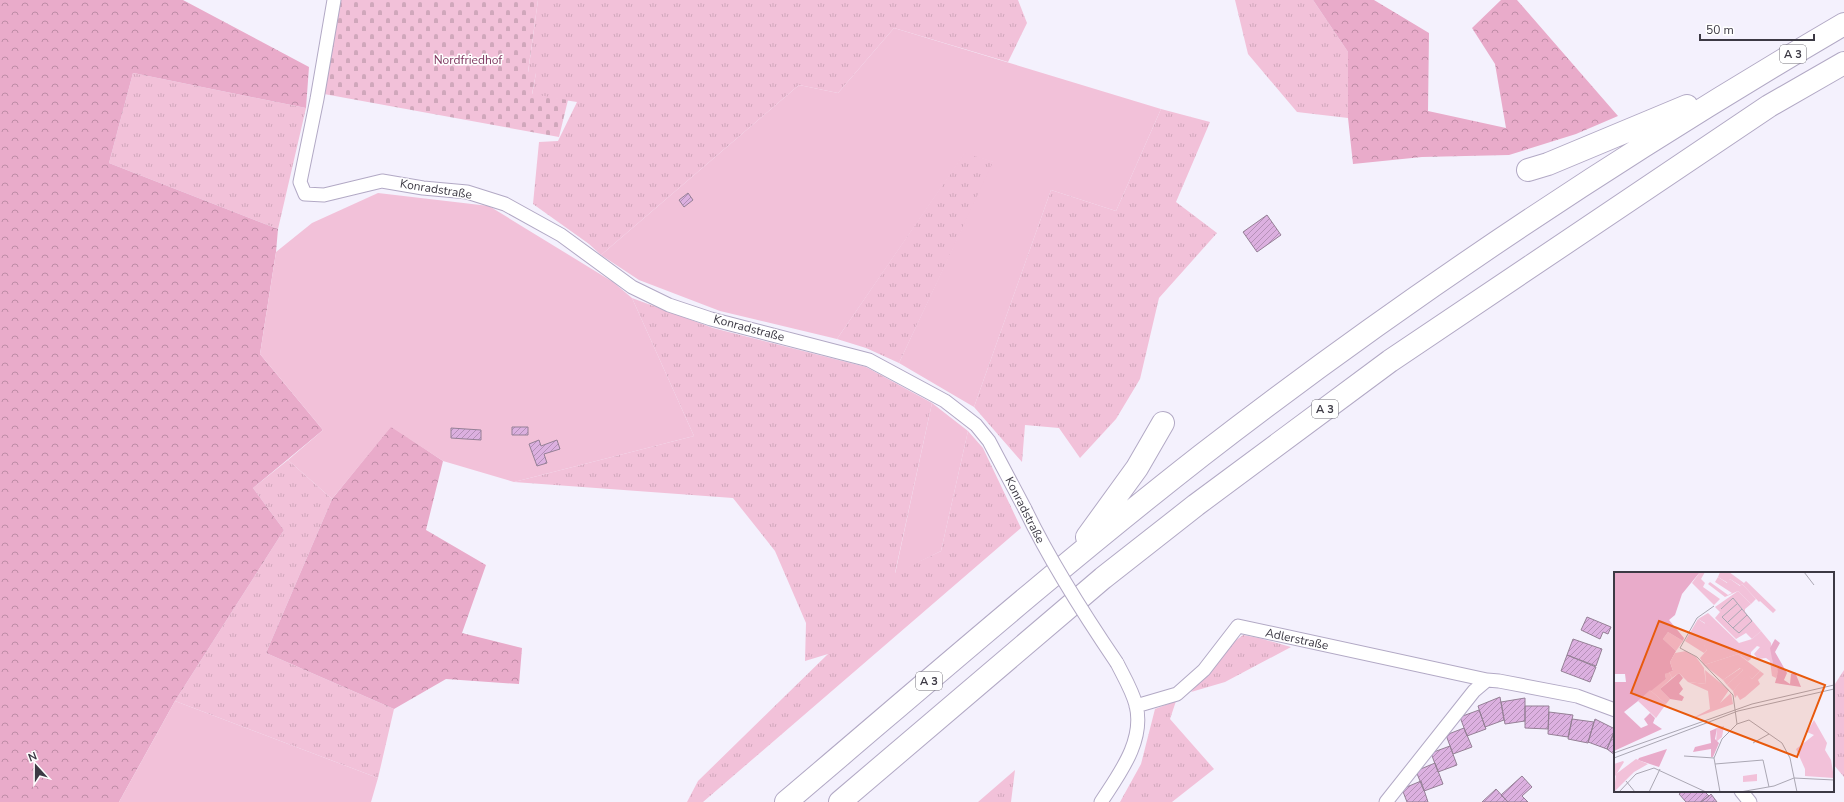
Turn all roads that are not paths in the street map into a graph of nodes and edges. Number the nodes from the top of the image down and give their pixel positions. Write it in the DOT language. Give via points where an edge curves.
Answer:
graph roads {
  1 [pos="334,0"];
  2 [pos="1844,24"];
  3 [pos="1844,63"];
  4 [pos="1742,84"];
  5 [pos="1528,170"];
  6 [pos="1163,423"];
  7 [pos="1071,559"];
  8 [pos="1487,680"];
  9 [pos="1136,706"];
  10 [pos="1614,710"];
  11 [pos="1742,792"];
  12 [pos="786,802"];
  13 [pos="840,802"];
  14 [pos="1101,802"];
  15 [pos="1386,802"];
  16 [pos="1750,802"];
  1 -- 9 [label="street, Konradstraße, bridge" via="300,182 306,194 324,195 382,181 473,194 505,204 561,235 632,287 669,305 869,360 945,401 976,425 989,441 1056,568 1117,663"];
  2 -- 4 [label="highway, A 3"];
  3 -- 13 [label="highway, A 3" via="1769,106 1390,361 1196,505 1103,578"];
  4 -- 5 [label="highway"];
  4 -- 7 [label="highway, A 3" via="1487,249 1370,331 1204,454"];
  6 -- 7 [label="highway" via="1137,468"];
  7 -- 12 [label="highway, A 3"];
  8 -- 9 [label="street, Adlerstraße" via="1238,626 1204,670 1177,694"];
  8 -- 10 [label="street, Adlerstraße" via="1577,696"];
  8 -- 15 [label="street" via="1474,691"];
  9 -- 14 [label="street, Konradstraße" via="1135,740 1124,766"];
  11 -- 16 [label="street"];
}
